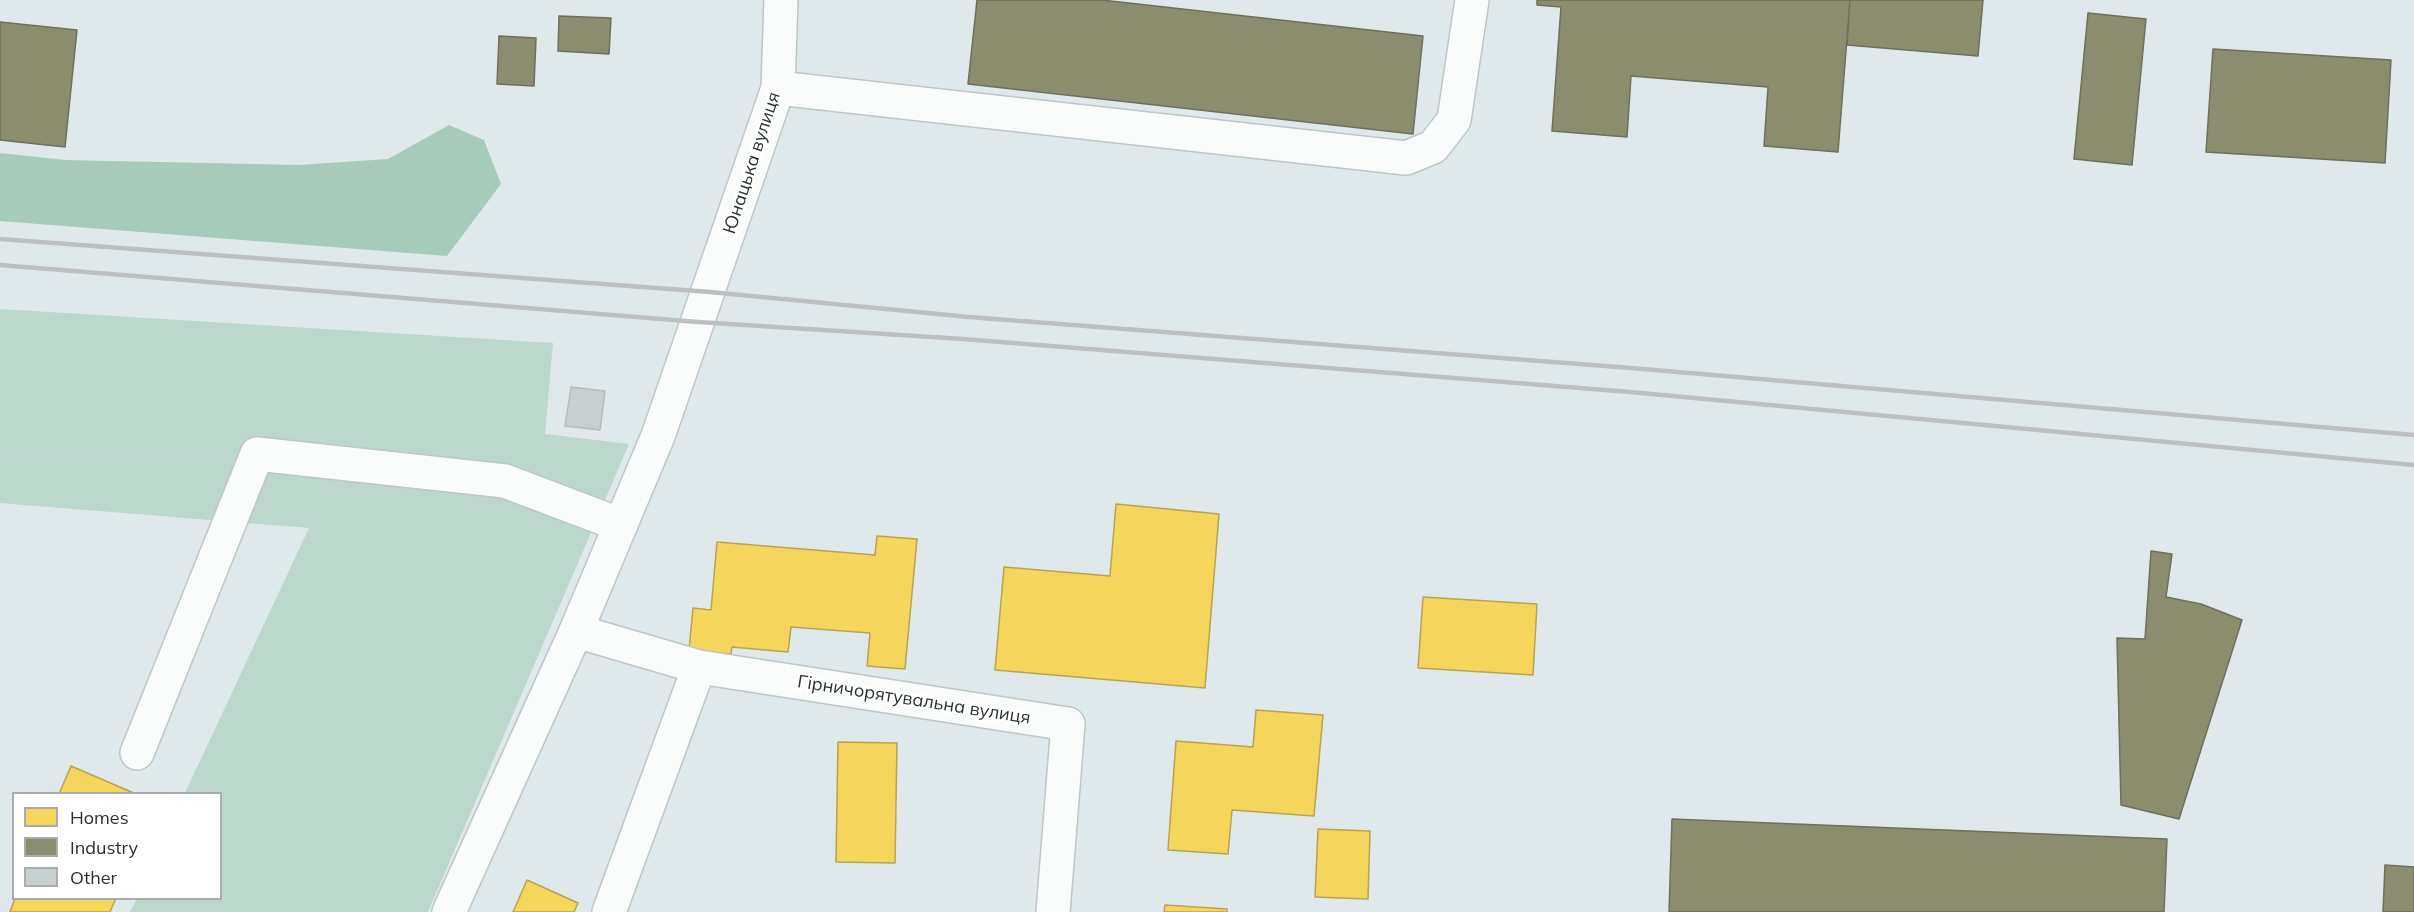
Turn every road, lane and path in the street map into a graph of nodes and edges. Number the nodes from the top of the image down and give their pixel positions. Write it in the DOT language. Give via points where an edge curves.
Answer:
graph roads {
  1 [pos="781,0"];
  2 [pos="1472,0"];
  3 [pos="778,88"];
  4 [pos="0,452"];
  5 [pos="257,454"];
  6 [pos="621,525"];
  7 [pos="576,631"];
  8 [pos="699,667"];
  9 [pos="137,753"];
  10 [pos="449,912"];
  11 [pos="609,912"];
  12 [pos="1053,912"];
  1 -- 3 [label="street, Юнацька вулиця"];
  2 -- 3 [label="street" via="1454,120 1433,147 1406,158"];
  3 -- 6 [label="street, Юнацька вулиця" via="658,436"];
  4 -- 5 [label="path" via="84,456"];
  5 -- 6 [label="street" via="505,480"];
  5 -- 9 [label="street"];
  6 -- 7 [label="street, Юнацька вулиця"];
  7 -- 8 [label="street, Гірничорятувальна вулиця"];
  7 -- 10 [label="street, Юнацька вулиця"];
  8 -- 11 [label="street"];
  8 -- 12 [label="street, Гірничорятувальна вулиця" via="1068,724"];
}
